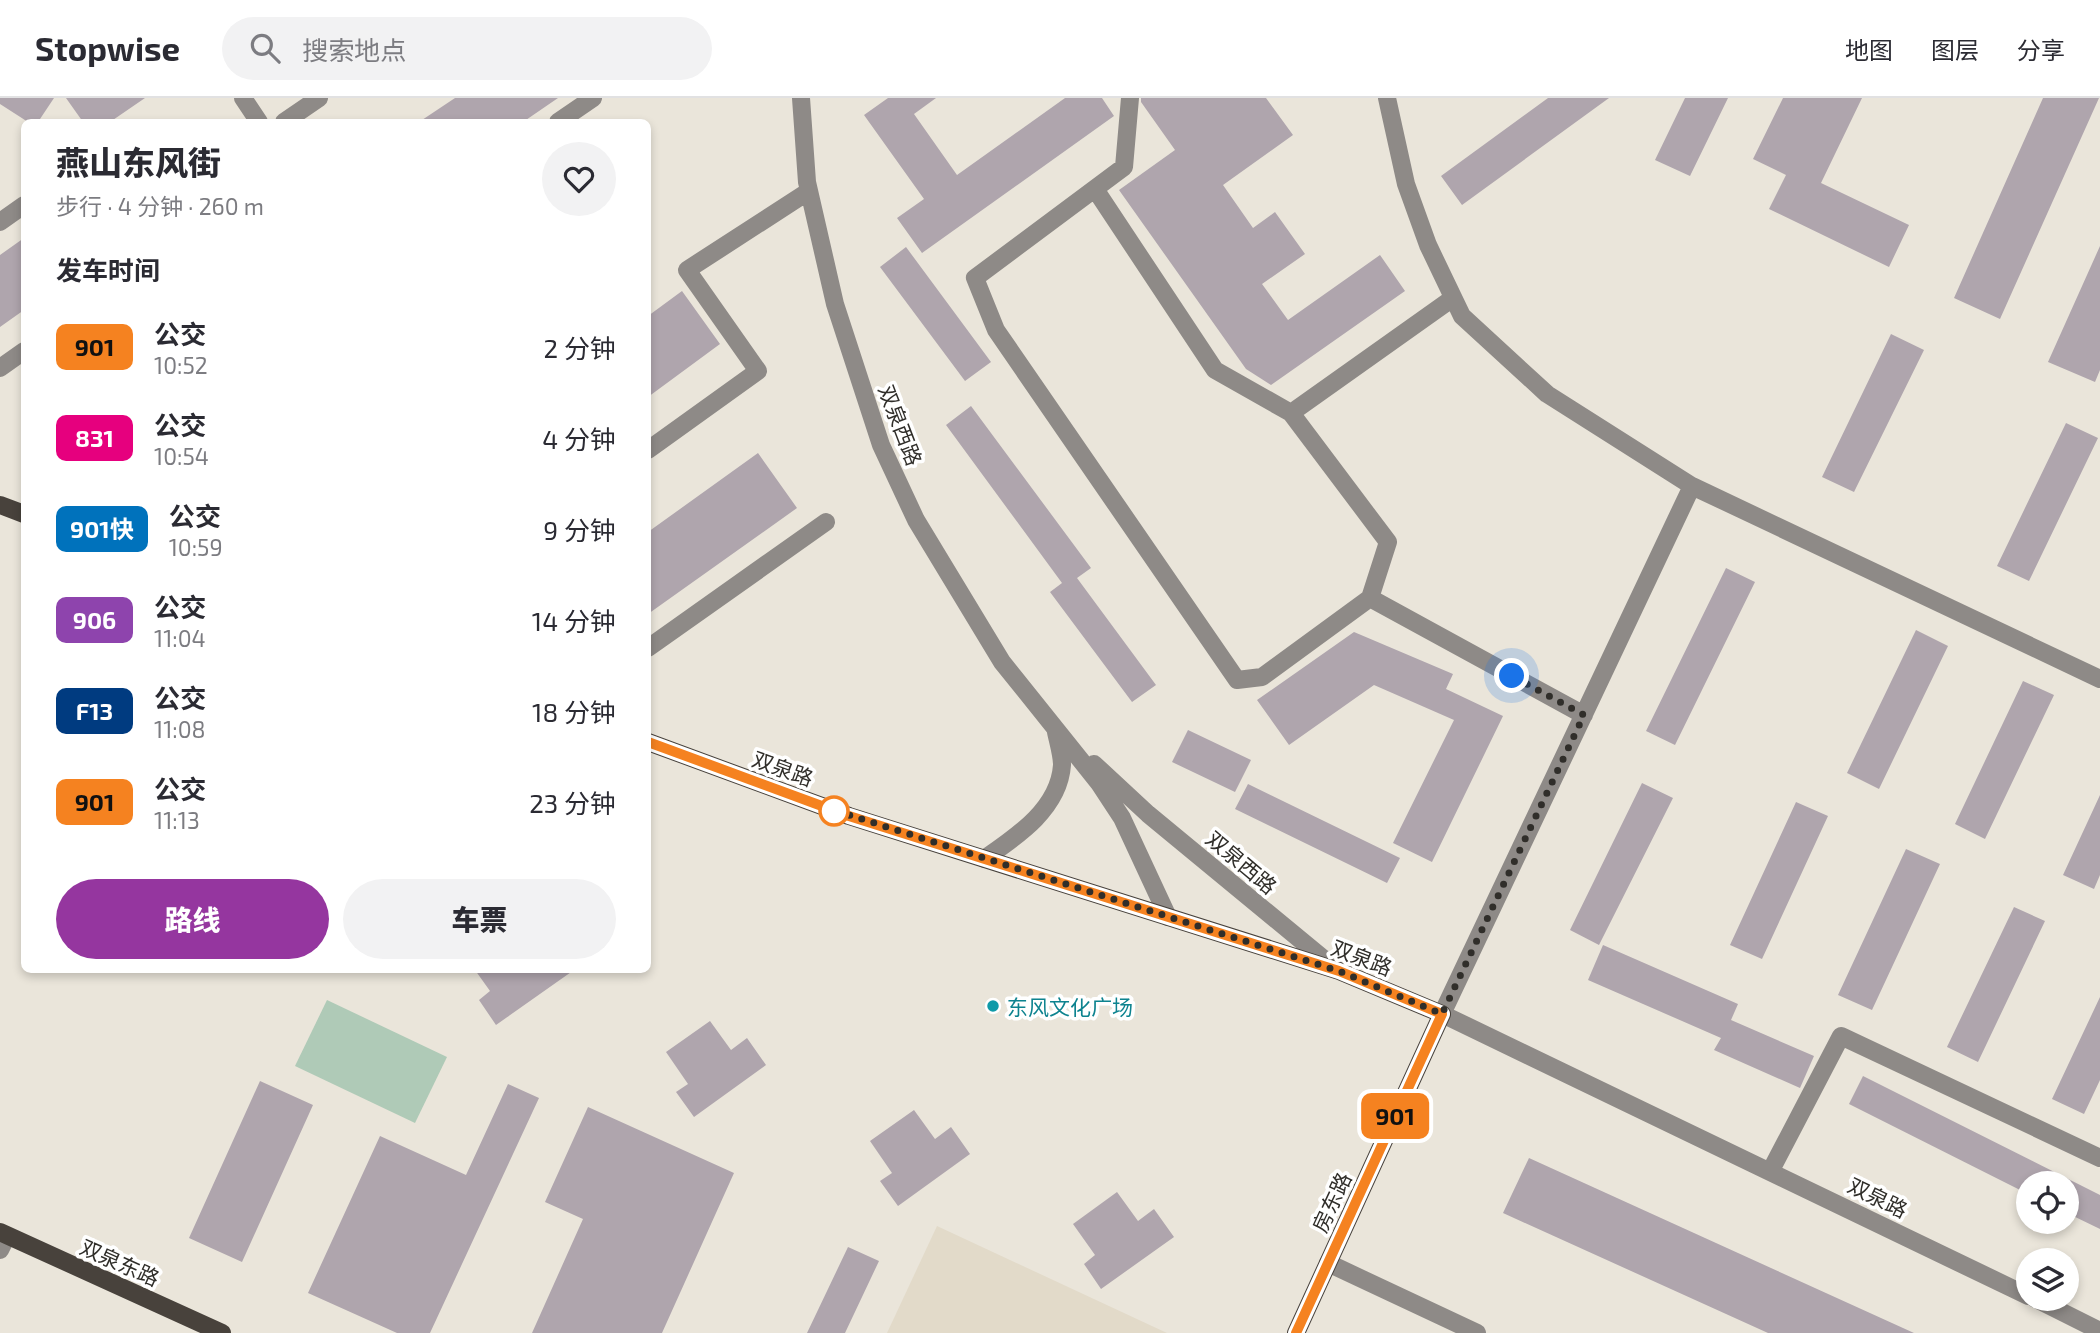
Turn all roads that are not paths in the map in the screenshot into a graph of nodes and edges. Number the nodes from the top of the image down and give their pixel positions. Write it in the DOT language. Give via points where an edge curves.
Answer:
graph roads {
  1 [pos="243,98"];
  2 [pos="319,98"];
  3 [pos="593,98"];
  4 [pos="801,98"];
  5 [pos="1130,98"];
  6 [pos="1387,98"];
  7 [pos="257,119"];
  8 [pos="288,119"];
  9 [pos="562,119"];
  10 [pos="1095,189"];
  11 [pos="809,191"];
  12 [pos="21,207"];
  13 [pos="0,222"];
  14 [pos="1453,298"];
  15 [pos="21,353"];
  16 [pos="0,368"];
  17 [pos="1291,414"];
  18 [pos="651,448"];
  19 [pos="1692,486"];
  20 [pos="0,505"];
  21 [pos="21,513"];
  22 [pos="826,522"];
  23 [pos="1370,598"];
  24 [pos="651,646"];
  25 [pos="2100,679"];
  26 [pos="1584,715"];
  27 [pos="1055,729"];
  28 [pos="651,743"];
  29 [pos="984,859"];
  30 [pos="1168,917"];
  31 [pos="1339,971"];
  32 [pos="1442,1014"];
  33 [pos="2100,1158"];
  34 [pos="1771,1170"];
  35 [pos="2,1239"];
  36 [pos="1328,1264"];
  37 [pos="2016,1290"];
  38 [pos="2060,1311"];
  39 [pos="2100,1331"];
  40 [pos="222,1333"];
  41 [pos="1296,1333"];
  42 [pos="1477,1333"];
  1 -- 7 [label="street"];
  2 -- 8 [label="street"];
  3 -- 9 [label="street"];
  4 -- 11 [label="street, 双泉西路"];
  5 -- 10 [label="street" via="1124,167"];
  6 -- 14 [label="street" via="1406,184 1427,245"];
  10 -- 17 [label="street" via="1215,370"];
  10 -- 23 [label="street" via="975,278 996,330 1237,680 1262,677"];
  11 -- 18 [label="street" via="687,270 758,371"];
  11 -- 27 [label="street, 双泉西路" via="835,304 881,445 916,520 957,591 1002,662"];
  12 -- 13 [label="street"];
  14 -- 17 [label="street"];
  14 -- 19 [label="street" via="1462,316 1547,394"];
  15 -- 16 [label="street"];
  17 -- 23 [label="street" via="1388,542"];
  19 -- 25 [label="street"];
  19 -- 26 [label="street"];
  20 -- 21 [label="main road"];
  22 -- 24 [label="street"];
  23 -- 26 [label="street"];
  26 -- 32 [label="street"];
  27 -- 29 [label="street" via="1062,765 1053,795 1027,829"];
  27 -- 30 [label="street, 双泉西路" via="1122,818"];
  27 -- 31 [label="street, 双泉西路" via="1148,814"];
  28 -- 29 [label="main road, 双泉路" via="849,816"];
  29 -- 30 [label="main road, 双泉路"];
  30 -- 31 [label="main road, 双泉路"];
  31 -- 32 [label="main road, 双泉路"];
  32 -- 34 [label="street, 双泉路"];
  32 -- 36 [label="main road, 房东路"];
  33 -- 34 [label="street" via="1841,1036"];
  34 -- 37 [label="street, 双泉路"];
  35 -- 40 [label="main road, 双泉东路"];
  36 -- 41 [label="main road, 房东路"];
  36 -- 42 [label="street"];
  38 -- 39 [label="street"];
}
